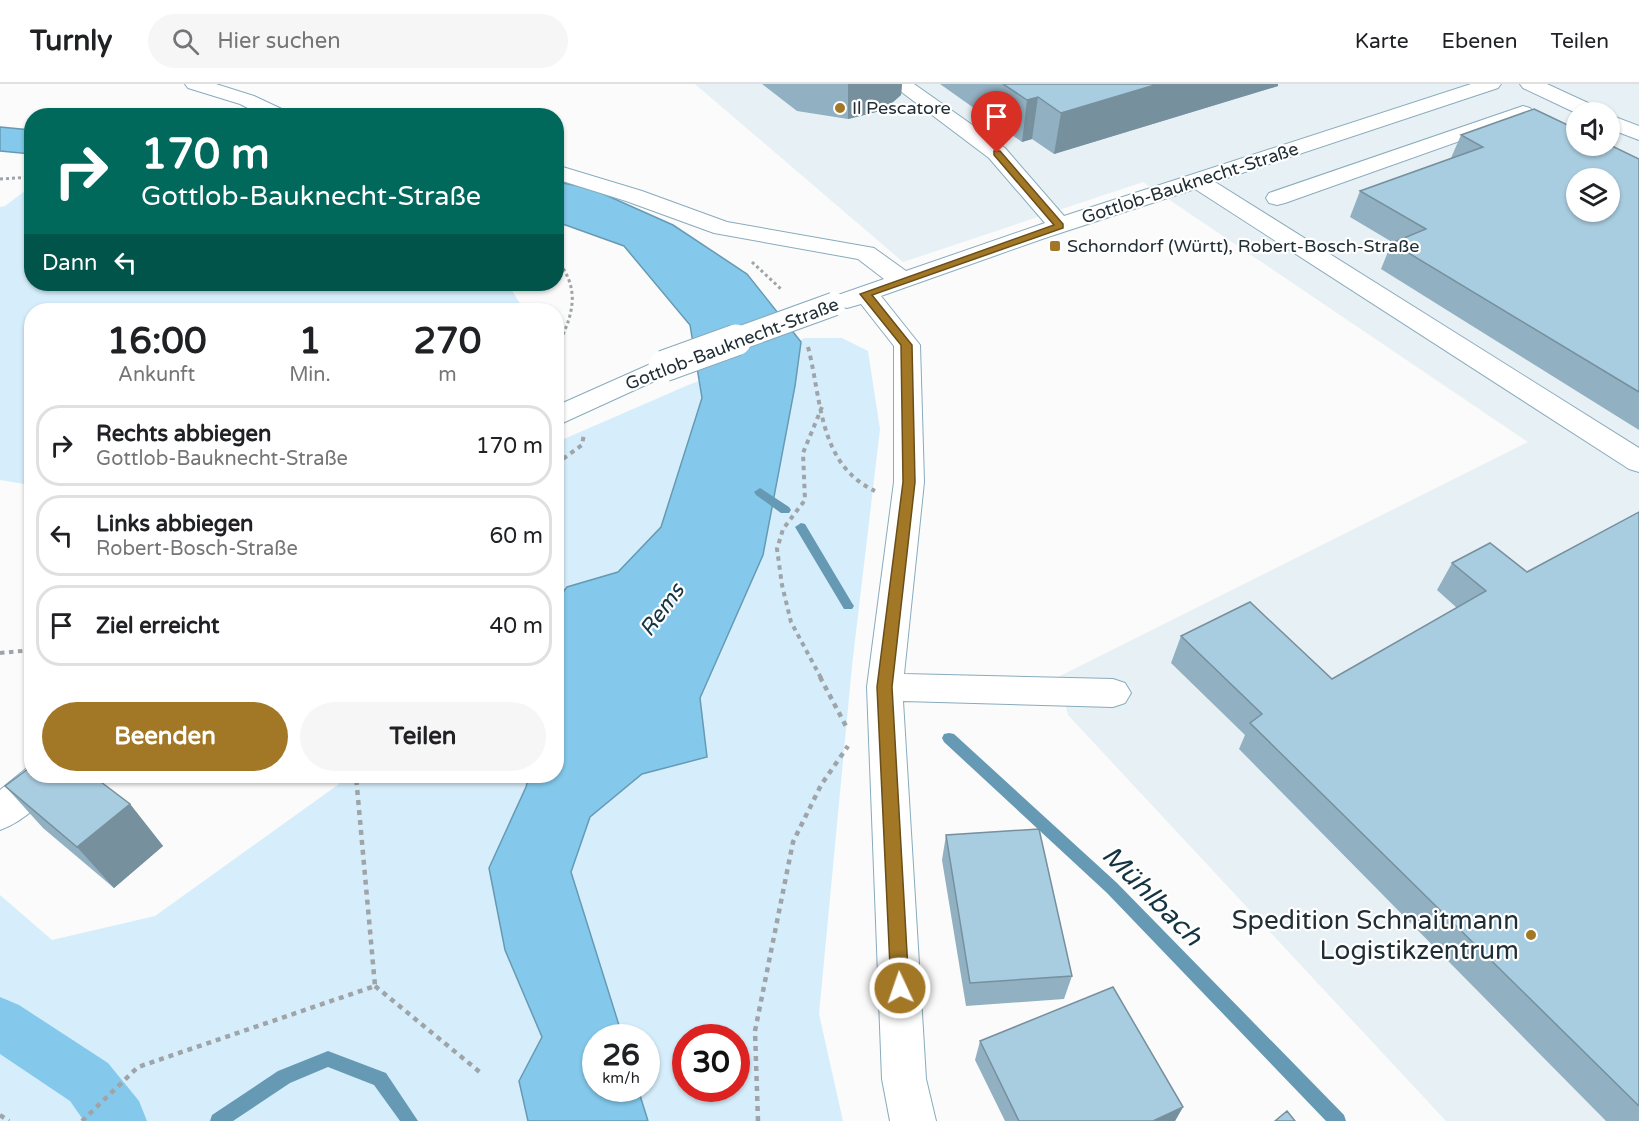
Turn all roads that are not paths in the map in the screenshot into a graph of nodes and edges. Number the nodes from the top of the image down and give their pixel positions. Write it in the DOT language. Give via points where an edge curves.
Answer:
graph roads {
  1 [pos="195,84"];
  2 [pos="901,84"];
  3 [pos="1491,84"];
  4 [pos="1530,84"];
  5 [pos="1570,102"];
  6 [pos="264,108"];
  7 [pos="1416,109"];
  8 [pos="1523,112"];
  9 [pos="1620,125"];
  10 [pos="1461,134"];
  11 [pos="1639,134"];
  12 [pos="564,174"];
  13 [pos="1197,180"];
  14 [pos="1277,198"];
  15 [pos="1060,226"];
  16 [pos="902,280"];
  17 [pos="866,294"];
  18 [pos="564,413"];
  19 [pos="1639,462"];
  20 [pos="885,687"];
  21 [pos="1113,693"];
  22 [pos="33,783"];
  23 [pos="3,805"];
  24 [pos="913,1121"];
  1 -- 6 [label="street"];
  2 -- 15 [label="street" via="997,153"];
  3 -- 7 [label="street, Gottlob-Bauknecht-Straße"];
  4 -- 5 [label="street"];
  7 -- 10 [label="street"];
  7 -- 13 [label="street, Gottlob-Bauknecht-Straße"];
  8 -- 10 [label="street"];
  9 -- 11 [label="street"];
  10 -- 14 [label="street"];
  12 -- 16 [label="street" via="722,228 865,253"];
  13 -- 15 [label="street, Gottlob-Bauknecht-Straße"];
  13 -- 19 [label="street"];
  15 -- 16 [label="street, Gottlob-Bauknecht-Straße"];
  16 -- 17 [label="street, Gottlob-Bauknecht-Straße"];
  17 -- 18 [label="street, Gottlob-Bauknecht-Straße, bridge" via="664,366"];
  17 -- 20 [label="street" via="907,345 909,482"];
  20 -- 21 [label="street"];
  20 -- 24 [label="street" via="870,739 904,1079"];
  22 -- 23 [label="street"];
}
